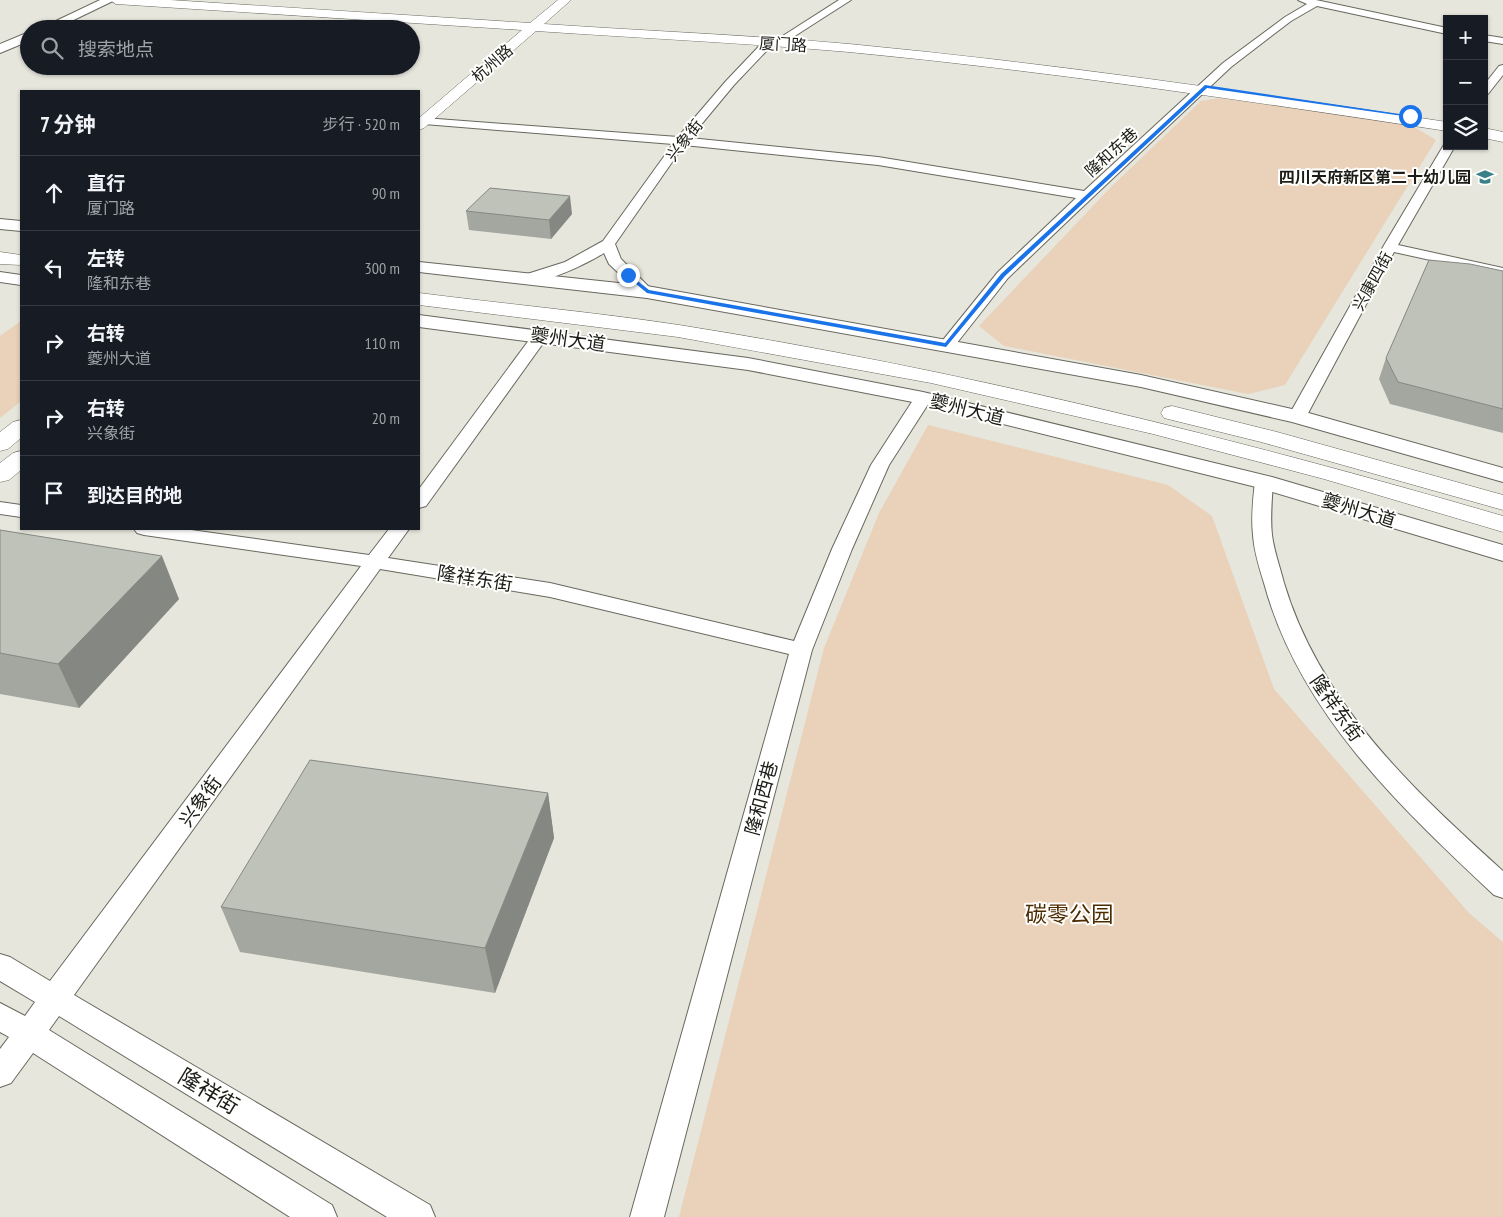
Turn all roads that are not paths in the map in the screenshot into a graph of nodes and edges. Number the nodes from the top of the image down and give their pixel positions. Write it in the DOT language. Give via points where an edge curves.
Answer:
graph roads {
  1 [pos="109,0"];
  2 [pos="116,0"];
  3 [pos="185,0"];
  4 [pos="548,0"];
  5 [pos="565,0"];
  6 [pos="846,0"];
  7 [pos="1309,1"];
  8 [pos="65,20"];
  9 [pos="528,24"];
  10 [pos="1443,30"];
  11 [pos="783,39"];
  12 [pos="1488,39"];
  13 [pos="20,40"];
  14 [pos="1503,41"];
  15 [pos="768,43"];
  16 [pos="0,49"];
  17 [pos="478,56"];
  18 [pos="1503,68"];
  19 [pos="1488,87"];
  20 [pos="1204,88"];
  21 [pos="1443,121"];
  22 [pos="421,123"];
  23 [pos="1443,126"];
  24 [pos="1488,129"];
  25 [pos="1503,131"];
  26 [pos="1488,134"];
  27 [pos="1503,136"];
  28 [pos="681,141"];
  29 [pos="1447,150"];
  30 [pos="1087,196"];
  31 [pos="0,224"];
  32 [pos="20,226"];
  33 [pos="0,241"];
  34 [pos="20,244"];
  35 [pos="608,244"];
  36 [pos="1390,248"];
  37 [pos="0,258"];
  38 [pos="20,260"];
  39 [pos="420,267"];
  40 [pos="1503,272"];
  41 [pos="0,277"];
  42 [pos="529,278"];
  43 [pos="20,280"];
  44 [pos="420,284"];
  45 [pos="647,292"];
  46 [pos="420,299"];
  47 [pos="420,321"];
  48 [pos="541,335"];
  49 [pos="946,345"];
  50 [pos="923,398"];
  51 [pos="1297,416"];
  52 [pos="20,428"];
  53 [pos="0,444"];
  54 [pos="20,459"];
  55 [pos="0,475"];
  56 [pos="1503,475"];
  57 [pos="1264,482"];
  58 [pos="420,501"];
  59 [pos="1503,503"];
  60 [pos="0,508"];
  61 [pos="20,511"];
  62 [pos="1503,524"];
  63 [pos="151,530"];
  64 [pos="398,530"];
  65 [pos="1503,553"];
  66 [pos="375,562"];
  67 [pos="802,650"];
  68 [pos="1503,887"];
  69 [pos="0,966"];
  70 [pos="55,998"];
  71 [pos="0,1016"];
  72 [pos="29,1033"];
  73 [pos="0,1073"];
  74 [pos="320,1217"];
  75 [pos="418,1217"];
  76 [pos="648,1217"];
  1 -- 8 [label="street"];
  2 -- 9 [label="main road, 厦门路"];
  3 -- 9 [label="main road, 厦门路"];
  4 -- 9 [label="main road, 杭州路"];
  5 -- 9 [label="main road, 杭州路"];
  6 -- 11 [label="street"];
  7 -- 10 [label="street"];
  7 -- 20 [label="street, 隆和东巷" via="1227,65"];
  9 -- 11 [label="main road, 厦门路"];
  9 -- 15 [label="main road, 厦门路"];
  9 -- 17 [label="main road, 杭州路"];
  9 -- 22 [label="main road, 杭州路"];
  11 -- 20 [label="main road, 厦门路" via="925,51"];
  12 -- 14 [label="street"];
  13 -- 16 [label="street"];
  15 -- 20 [label="main road, 厦门路" via="956,59"];
  15 -- 28 [label="street, 兴象街" via="730,82"];
  18 -- 19 [label="street"];
  20 -- 21 [label="main road, 厦门路"];
  20 -- 23 [label="main road, 厦门路"];
  20 -- 30 [label="street, 隆和东巷"];
  22 -- 28 [label="street"];
  24 -- 25 [label="main road"];
  26 -- 27 [label="main road"];
  28 -- 30 [label="street" via="880,162"];
  28 -- 35 [label="street, 兴象街"];
  29 -- 36 [label="street, 兴康四街"];
  30 -- 49 [label="street, 隆和东巷" via="1003,275"];
  31 -- 32 [label="street"];
  33 -- 34 [label="main road"];
  35 -- 42 [label="street, 兴象街" via="581,262"];
  35 -- 45 [label="street" via="614,261"];
  36 -- 40 [label="street"];
  36 -- 51 [label="street, 兴康四街"];
  37 -- 38 [label="main road"];
  39 -- 42 [label="street"];
  41 -- 43 [label="street"];
  42 -- 45 [label="street"];
  44 -- 59 [label="main road, 夔州大道" via="625,307 940,362 1261,435"];
  45 -- 49 [label="street"];
  46 -- 62 [label="main road, 夔州大道" via="678,331 931,378 1156,428 1332,474"];
  47 -- 48 [label="street, 夔州大道"];
  48 -- 50 [label="street, 夔州大道" via="748,364"];
  48 -- 58 [label="street"];
  49 -- 51 [label="street" via="1141,381"];
  50 -- 57 [label="street, 夔州大道"];
  50 -- 67 [label="street, 隆和西巷" via="880,465"];
  51 -- 56 [label="street"];
  52 -- 53 [label="main road"];
  54 -- 55 [label="main road"];
  57 -- 65 [label="street, 夔州大道"];
  57 -- 68 [label="street, 隆祥东街" via="1262,529 1274,592 1299,652 1335,710 1376,761 1442,831"];
  60 -- 61 [label="street"];
  63 -- 66 [label="street, 隆祥东街"];
  64 -- 66 [label="street, 兴象街"];
  66 -- 67 [label="street, 隆祥东街" via="550,590"];
  66 -- 70 [label="street, 兴象街"];
  67 -- 76 [label="street, 隆和西巷"];
  69 -- 70 [label="street, 隆祥街"];
  70 -- 72 [label="street, 兴象街"];
  70 -- 75 [label="street, 隆祥街"];
  71 -- 72 [label="street"];
  72 -- 73 [label="street, 兴象街"];
  72 -- 74 [label="street"];
}
